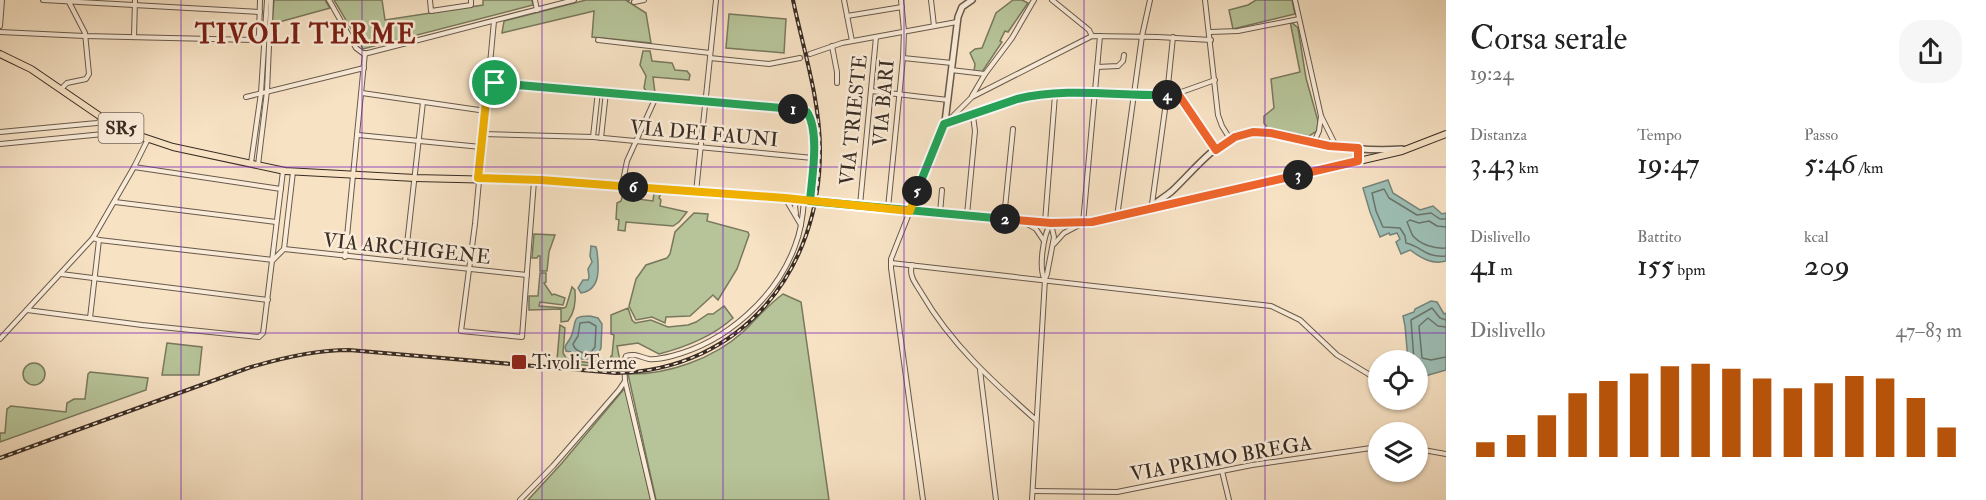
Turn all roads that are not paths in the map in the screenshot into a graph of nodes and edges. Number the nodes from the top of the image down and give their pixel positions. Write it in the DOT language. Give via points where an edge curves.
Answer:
graph roads {
  1 [pos="2,0"];
  2 [pos="43,0"];
  3 [pos="135,0"];
  4 [pos="164,0"];
  5 [pos="260,0"];
  6 [pos="269,0"];
  7 [pos="329,0"];
  8 [pos="430,0"];
  9 [pos="471,0"];
  10 [pos="535,0"];
  11 [pos="574,0"];
  12 [pos="644,0"];
  13 [pos="716,0"];
  14 [pos="844,0"];
  15 [pos="901,0"];
  16 [pos="931,0"];
  17 [pos="971,0"];
  18 [pos="1034,0"];
  19 [pos="1052,0"];
  20 [pos="1150,0"];
  21 [pos="1205,0"];
  22 [pos="1295,0"];
  23 [pos="69,1"];
  24 [pos="634,2"];
  25 [pos="134,6"];
  26 [pos="902,7"];
  27 [pos="163,8"];
  28 [pos="537,10"];
  29 [pos="260,12"];
  30 [pos="847,16"];
  31 [pos="1299,19"];
  32 [pos="494,21"];
  33 [pos="957,22"];
  34 [pos="0,26"];
  35 [pos="934,26"];
  36 [pos="0,32"];
  37 [pos="904,32"];
  38 [pos="1210,32"];
  39 [pos="86,36"];
  40 [pos="1092,36"];
  41 [pos="1100,36"];
  42 [pos="1142,36"];
  43 [pos="134,37"];
  44 [pos="876,37"];
  45 [pos="1173,37"];
  46 [pos="598,40"];
  47 [pos="1211,40"];
  48 [pos="852,41"];
  49 [pos="832,46"];
  50 [pos="356,48"];
  51 [pos="365,53"];
  52 [pos="0,54"];
  53 [pos="810,54"];
  54 [pos="1124,55"];
  55 [pos="710,56"];
  56 [pos="800,57"];
  57 [pos="903,58"];
  58 [pos="364,66"];
  59 [pos="952,66"];
  60 [pos="1097,68"];
  61 [pos="986,74"];
  62 [pos="1215,80"];
  63 [pos="488,82"];
  64 [pos="837,84"];
  65 [pos="61,89"];
  66 [pos="267,91"];
  67 [pos="598,91"];
  68 [pos="871,91"];
  69 [pos="606,92"];
  70 [pos="261,93"];
  71 [pos="362,93"];
  72 [pos="1095,93"];
  73 [pos="900,94"];
  74 [pos="1178,94"];
  75 [pos="1055,95"];
  76 [pos="1134,95"];
  77 [pos="1167,95"];
  78 [pos="246,97"];
  79 [pos="656,97"];
  80 [pos="972,97"];
  81 [pos="948,100"];
  82 [pos="423,102"];
  83 [pos="706,102"];
  84 [pos="486,111"];
  85 [pos="973,116"];
  86 [pos="1321,116"];
  87 [pos="104,119"];
  88 [pos="97,123"];
  89 [pos="944,124"];
  90 [pos="1013,129"];
  91 [pos="0,132"];
  92 [pos="483,134"];
  93 [pos="1446,134"];
  94 [pos="95,135"];
  95 [pos="358,135"];
  96 [pos="1329,135"];
  97 [pos="593,137"];
  98 [pos="601,138"];
  99 [pos="1230,139"];
  100 [pos="148,140"];
  101 [pos="418,140"];
  102 [pos="635,142"];
  103 [pos="1314,142"];
  104 [pos="0,144"];
  105 [pos="1323,144"];
  106 [pos="1421,145"];
  107 [pos="482,147"];
  108 [pos="701,147"];
  109 [pos="1337,147"];
  110 [pos="1358,148"];
  111 [pos="1216,150"];
  112 [pos="813,158"];
  113 [pos="1358,161"];
  114 [pos="255,165"];
  115 [pos="134,168"];
  116 [pos="283,171"];
  117 [pos="293,172"];
  118 [pos="353,175"];
  119 [pos="415,178"];
  120 [pos="478,178"];
  121 [pos="534,180"];
  122 [pos="622,186"];
  123 [pos="280,189"];
  124 [pos="942,190"];
  125 [pos="1171,191"];
  126 [pos="696,192"];
  127 [pos="1166,196"];
  128 [pos="785,198"];
  129 [pos="804,200"];
  130 [pos="115,202"];
  131 [pos="1177,203"];
  132 [pos="1152,204"];
  133 [pos="860,206"];
  134 [pos="1166,206"];
  135 [pos="888,209"];
  136 [pos="910,211"];
  137 [pos="1144,212"];
  138 [pos="940,213"];
  139 [pos="967,216"];
  140 [pos="796,218"];
  141 [pos="1116,218"];
  142 [pos="1004,219"];
  143 [pos="1021,220"];
  144 [pos="276,222"];
  145 [pos="1048,223"];
  146 [pos="1083,223"];
  147 [pos="801,226"];
  148 [pos="93,238"];
  149 [pos="99,240"];
  150 [pos="1044,242"];
  151 [pos="284,249"];
  152 [pos="1051,249"];
  153 [pos="345,256"];
  154 [pos="273,260"];
  155 [pos="405,262"];
  156 [pos="891,263"];
  157 [pos="912,265"];
  158 [pos="469,269"];
  159 [pos="60,274"];
  160 [pos="527,275"];
  161 [pos="94,278"];
  162 [pos="1045,279"];
  163 [pos="268,300"];
  164 [pos="27,310"];
  165 [pos="90,318"];
  166 [pos="0,339"];
  167 [pos="980,370"];
  168 [pos="1368,374"];
  169 [pos="625,381"];
  170 [pos="1036,420"];
  171 [pos="1368,448"];
  172 [pos="1428,451"];
  173 [pos="1446,454"];
  174 [pos="1222,471"];
  175 [pos="1033,491"];
  176 [pos="520,500"];
  177 [pos="653,500"];
  178 [pos="923,500"];
  179 [pos="996,500"];
  180 [pos="1032,500"];
  181 [pos="1229,500"];
  1 -- 34 [label="street"];
  2 -- 23 [label="street"];
  3 -- 25 [label="street"];
  4 -- 27 [label="street"];
  5 -- 29 [label="street"];
  6 -- 66 [label="street"];
  6 -- 70 [label="street"];
  7 -- 50 [label="street"];
  8 -- 9 [label="street" via="431,11 471,6"];
  10 -- 28 [label="street"];
  11 -- 28 [label="street"];
  12 -- 24 [label="street"];
  13 -- 55 [label="street"];
  14 -- 30 [label="street"];
  15 -- 26 [label="street, VIA BARI"];
  16 -- 35 [label="street"];
  17 -- 33 [label="street" via="961,8"];
  18 -- 61 [label="street"];
  19 -- 40 [label="street"];
  20 -- 42 [label="street"];
  21 -- 38 [label="street"];
  22 -- 31 [label="street"];
  23 -- 25 [label="street"];
  23 -- 39 [label="street"];
  25 -- 27 [label="street"];
  25 -- 43 [label="street"];
  26 -- 30 [label="street"];
  26 -- 37 [label="street, VIA BARI"];
  27 -- 29 [label="street"];
  28 -- 32 [label="street"];
  29 -- 43 [label="street" via="257,39"];
  30 -- 48 [label="street"];
  31 -- 38 [label="street" via="1238,31"];
  31 -- 86 [label="street"];
  32 -- 51 [label="street"];
  32 -- 63 [label="street"];
  33 -- 35 [label="street"];
  33 -- 59 [label="street"];
  35 -- 37 [label="street"];
  36 -- 39 [label="street"];
  37 -- 44 [label="street"];
  37 -- 57 [label="street, VIA BARI"];
  38 -- 47 [label="street"];
  39 -- 43 [label="street"];
  39 -- 65 [label="street" via="88,78 67,83"];
  40 -- 41 [label="street"];
  40 -- 80 [label="street"];
  41 -- 42 [label="street"];
  41 -- 60 [label="street"];
  42 -- 45 [label="street"];
  42 -- 76 [label="street"];
  44 -- 48 [label="street"];
  44 -- 68 [label="street, VIA TRIESTE"];
  45 -- 47 [label="street"];
  45 -- 77 [label="street"];
  46 -- 55 [label="street"];
  47 -- 62 [label="street"];
  48 -- 49 [label="street"];
  49 -- 53 [label="street"];
  49 -- 64 [label="street"];
  50 -- 51 [label="street"];
  50 -- 58 [label="street"];
  51 -- 58 [label="street"];
  52 -- 65 [label="main road, SR5"];
  54 -- 60 [label="street" via="1118,66"];
  55 -- 56 [label="street" via="769,63"];
  55 -- 83 [label="street"];
  57 -- 59 [label="street"];
  57 -- 73 [label="street, VIA BARI"];
  58 -- 66 [label="street"];
  58 -- 71 [label="street"];
  59 -- 61 [label="street"];
  59 -- 81 [label="street"];
  60 -- 72 [label="street"];
  61 -- 80 [label="street"];
  62 -- 74 [label="street"];
  62 -- 99 [label="street" via="1219,120"];
  63 -- 67 [label="street"];
  63 -- 84 [label="street"];
  65 -- 87 [label="main road, SR5"];
  66 -- 70 [label="street"];
  66 -- 114 [label="street"];
  67 -- 69 [label="street"];
  67 -- 97 [label="street"];
  68 -- 73 [label="street"];
  68 -- 133 [label="street, VIA TRIESTE"];
  69 -- 79 [label="street"];
  69 -- 98 [label="street"];
  70 -- 78 [label="street"];
  70 -- 114 [label="street"];
  71 -- 82 [label="street"];
  71 -- 95 [label="street"];
  72 -- 75 [label="street"];
  72 -- 76 [label="street"];
  72 -- 146 [label="street"];
  73 -- 81 [label="street"];
  73 -- 135 [label="street, VIA BARI"];
  74 -- 77 [label="street"];
  74 -- 111 [label="street"];
  75 -- 85 [label="street" via="1019,99"];
  75 -- 145 [label="street"];
  76 -- 77 [label="street"];
  76 -- 141 [label="street"];
  77 -- 132 [label="street"];
  79 -- 83 [label="street"];
  79 -- 102 [label="street"];
  80 -- 89 [label="street"];
  81 -- 89 [label="street"];
  82 -- 84 [label="street"];
  82 -- 101 [label="street"];
  83 -- 108 [label="street"];
  83 -- 112 [label="street" via="807,112 813,130"];
  84 -- 92 [label="street"];
  85 -- 89 [label="street"];
  85 -- 139 [label="street"];
  86 -- 96 [label="street"];
  86 -- 103 [label="street"];
  87 -- 88 [label="street"];
  87 -- 100 [label="main road, SR5"];
  88 -- 91 [label="street"];
  88 -- 94 [label="street"];
  89 -- 136 [label="street"];
  90 -- 142 [label="street"];
  92 -- 97 [label="street, VIA DEI FAUNI"];
  92 -- 107 [label="street"];
  93 -- 106 [label="main road, SR5"];
  94 -- 100 [label="street" via="116,133"];
  94 -- 104 [label="street"];
  95 -- 101 [label="street"];
  95 -- 118 [label="street"];
  96 -- 105 [label="street"];
  96 -- 109 [label="street"];
  97 -- 98 [label="street, VIA DEI FAUNI"];
  98 -- 102 [label="street, VIA DEI FAUNI"];
  99 -- 103 [label="street" via="1256,132"];
  99 -- 111 [label="street"];
  100 -- 114 [label="main road, SR5"];
  100 -- 115 [label="street"];
  101 -- 107 [label="street"];
  101 -- 119 [label="street"];
  102 -- 108 [label="street, VIA DEI FAUNI"];
  102 -- 122 [label="street"];
  103 -- 105 [label="street"];
  105 -- 109 [label="street"];
  106 -- 110 [label="street"];
  106 -- 113 [label="main road, SR5"];
  107 -- 120 [label="street"];
  108 -- 112 [label="street, VIA DEI FAUNI"];
  108 -- 126 [label="street"];
  109 -- 110 [label="street"];
  110 -- 113 [label="street"];
  111 -- 125 [label="street"];
  112 -- 129 [label="street"];
  113 -- 131 [label="main road, SR5"];
  114 -- 116 [label="main road, SR5"];
  115 -- 123 [label="street"];
  115 -- 130 [label="street"];
  116 -- 117 [label="main road, SR5"];
  116 -- 123 [label="street"];
  117 -- 118 [label="main road, SR5"];
  117 -- 151 [label="street"];
  118 -- 119 [label="main road, SR5"];
  118 -- 153 [label="street"];
  119 -- 120 [label="main road, SR5"];
  119 -- 155 [label="street"];
  120 -- 121 [label="main road, SR5"];
  120 -- 158 [label="street"];
  121 -- 122 [label="main road, SR5"];
  121 -- 160 [label="street"];
  122 -- 126 [label="main road, SR5"];
  123 -- 144 [label="street"];
  124 -- 138 [label="street"];
  125 -- 127 [label="street"];
  125 -- 131 [label="street"];
  125 -- 134 [label="street"];
  126 -- 128 [label="main road, SR5"];
  127 -- 132 [label="street"];
  127 -- 134 [label="street"];
  128 -- 129 [label="main road, SR5"];
  128 -- 140 [label="street"];
  129 -- 133 [label="main road, SR5"];
  129 -- 140 [label="street" via="795,206"];
  129 -- 147 [label="street"];
  130 -- 144 [label="street"];
  130 -- 148 [label="street"];
  131 -- 134 [label="main road, SR5"];
  132 -- 137 [label="street"];
  133 -- 135 [label="main road, SR5"];
  134 -- 137 [label="main road, SR5"];
  135 -- 136 [label="main road, SR5"];
  136 -- 138 [label="main road, SR5"];
  136 -- 156 [label="street"];
  137 -- 141 [label="main road, SR5"];
  138 -- 139 [label="main road, SR5"];
  139 -- 142 [label="main road, SR5"];
  140 -- 147 [label="street"];
  141 -- 146 [label="main road, SR5"];
  142 -- 143 [label="main road, SR5"];
  143 -- 145 [label="main road, SR5"];
  143 -- 150 [label="street" via="1036,229"];
  144 -- 154 [label="street"];
  145 -- 146 [label="main road, SR5"];
  145 -- 150 [label="street"];
  145 -- 152 [label="street" via="1054,234"];
  146 -- 152 [label="street" via="1062,235"];
  147 -- 169 [label="street" via="788,262 748,314 718,337 687,352 655,359 628,355 624,360"];
  148 -- 149 [label="street"];
  148 -- 159 [label="street"];
  149 -- 154 [label="street"];
  149 -- 161 [label="street"];
  150 -- 162 [label="street"];
  151 -- 153 [label="street, VIA ARCHIGENE"];
  151 -- 154 [label="street"];
  152 -- 162 [label="street"];
  153 -- 155 [label="street, VIA ARCHIGENE"];
  154 -- 163 [label="street"];
  155 -- 158 [label="street, VIA ARCHIGENE"];
  156 -- 157 [label="street"];
  156 -- 178 [label="street"];
  157 -- 162 [label="street"];
  157 -- 167 [label="street" via="911,276 936,318"];
  158 -- 160 [label="street, VIA ARCHIGENE"];
  158 -- 160 [label="street" via="461,330 522,337"];
  159 -- 161 [label="street"];
  159 -- 164 [label="street"];
  161 -- 163 [label="street"];
  161 -- 165 [label="street"];
  162 -- 168 [label="street" via="1273,306 1300,320 1337,355"];
  162 -- 170 [label="street"];
  163 -- 165 [label="street" via="261,336"];
  164 -- 165 [label="street"];
  164 -- 166 [label="street"];
  167 -- 170 [label="street"];
  167 -- 179 [label="street"];
  169 -- 176 [label="street"];
  169 -- 177 [label="street"];
  170 -- 175 [label="street"];
  171 -- 174 [label="street, VIA PRIMO BREGA"];
  172 -- 173 [label="street"];
  174 -- 175 [label="street, VIA PRIMO BREGA" via="1116,492"];
  174 -- 181 [label="street"];
  175 -- 180 [label="street"];
}
